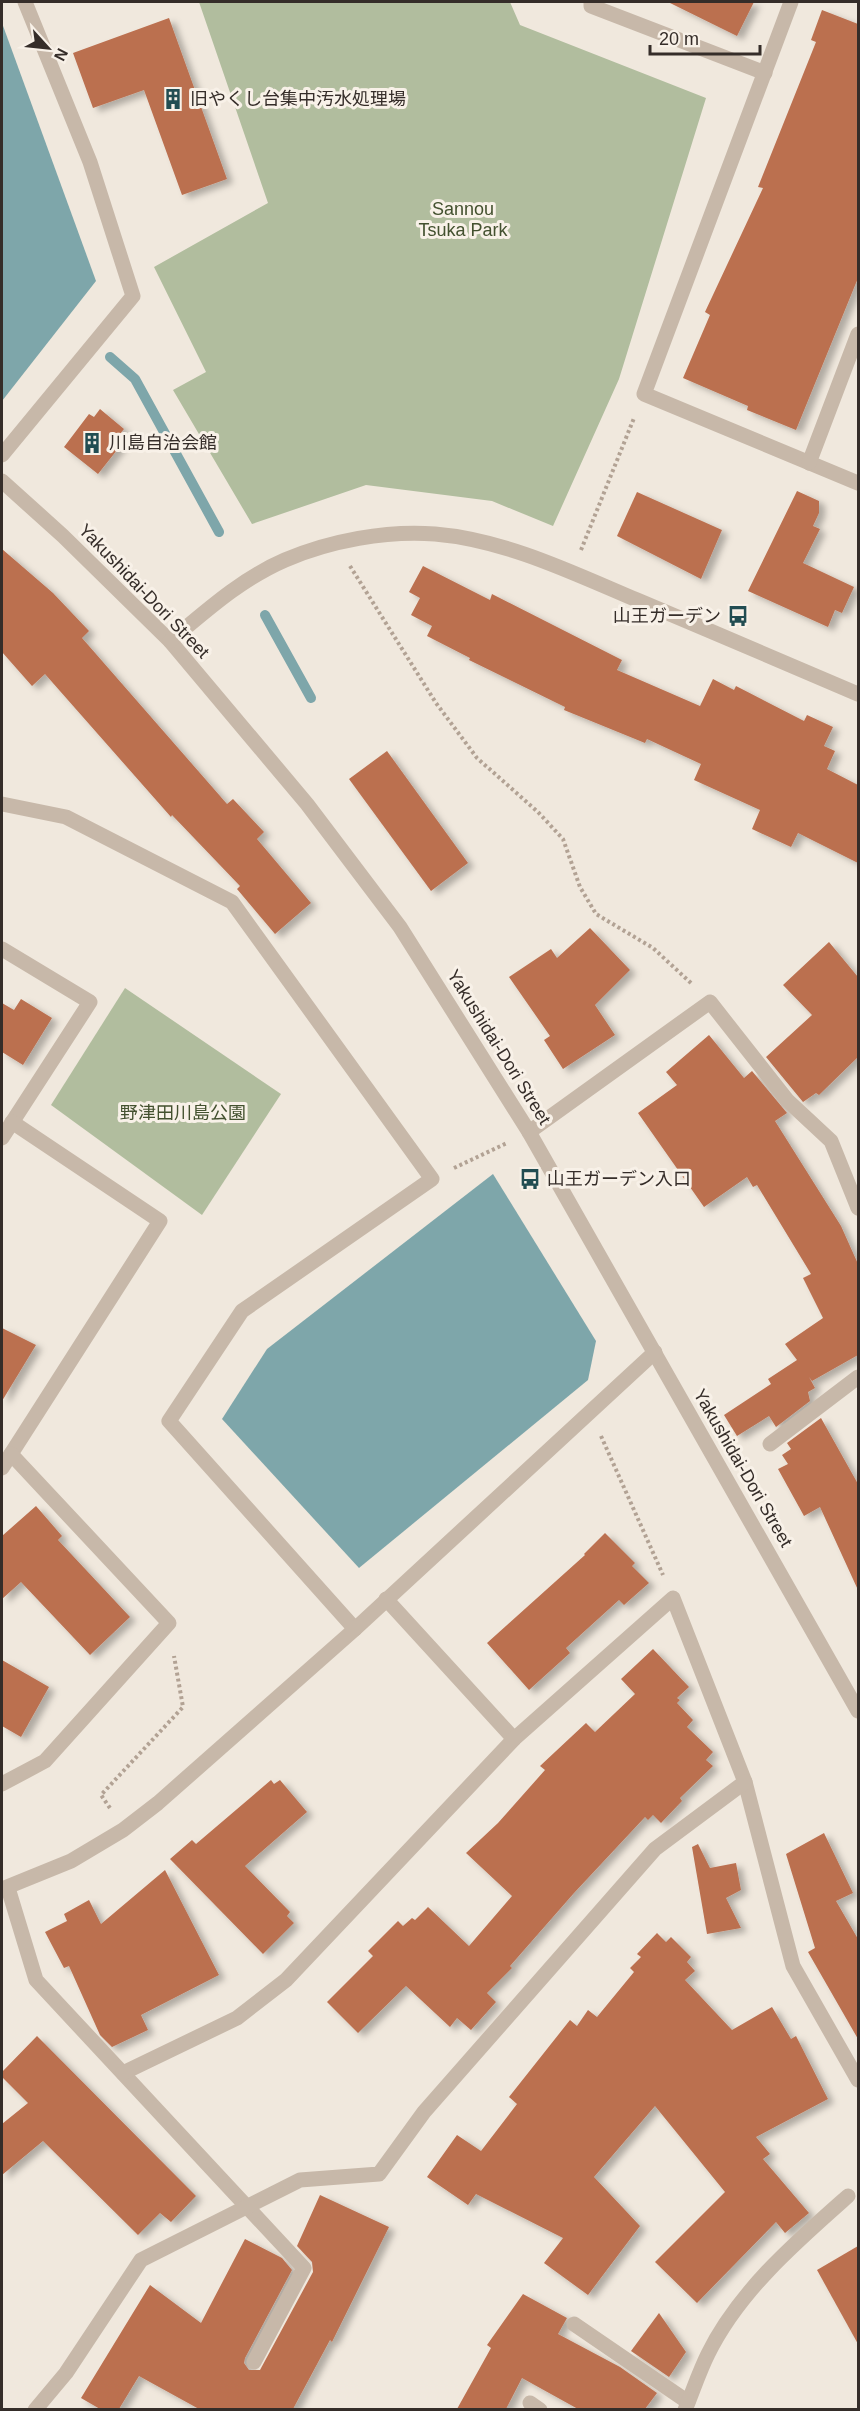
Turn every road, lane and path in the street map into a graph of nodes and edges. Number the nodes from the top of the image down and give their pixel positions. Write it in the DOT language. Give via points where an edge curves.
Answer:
graph roads {
  1 [pos="25,2"];
  2 [pos="591,2"];
  3 [pos="791,2"];
  4 [pos="765,73"];
  5 [pos="858,334"];
  6 [pos="644,394"];
  7 [pos="2,455"];
  8 [pos="809,463"];
  9 [pos="2,481"];
  10 [pos="858,483"];
  11 [pos="335,544"];
  12 [pos="572,573"];
  13 [pos="170,641"];
  14 [pos="858,694"];
  15 [pos="2,804"];
  16 [pos="2,949"];
  17 [pos="710,1002"];
  18 [pos="12,1122"];
  19 [pos="529,1132"];
  20 [pos="2,1138"];
  21 [pos="432,1179"];
  22 [pos="858,1209"];
  23 [pos="655,1352"];
  24 [pos="858,1377"];
  25 [pos="590,1411"];
  26 [pos="770,1444"];
  27 [pos="11,1454"];
  28 [pos="2,1468"];
  29 [pos="673,1598"];
  30 [pos="386,1599"];
  31 [pos="169,1623"];
  32 [pos="355,1629"];
  33 [pos="858,1711"];
  34 [pos="514,1739"];
  35 [pos="745,1782"];
  36 [pos="2,1784"];
  37 [pos="101,1795"];
  38 [pos="5,1889"];
  39 [pos="123,2073"];
  40 [pos="858,2080"];
  41 [pos="848,2196"];
  42 [pos="248,2205"];
  43 [pos="574,2324"];
  44 [pos="254,2362"];
  45 [pos="687,2406"];
  46 [pos="35,2409"];
  1 -- 7 [label="street" via="90,162 133,296"];
  2 -- 4 [label="street" via="591,6"];
  3 -- 4 [label="street"];
  4 -- 6 [label="street"];
  5 -- 8 [label="street"];
  6 -- 8 [label="street"];
  6 -- 12 [label="path"];
  8 -- 10 [label="street"];
  9 -- 13 [label="street, Yakushidai-Dori Street"];
  11 -- 12 [label="street" via="388,535 435,534 492,544"];
  11 -- 13 [label="street" via="285,560 227,593"];
  11 -- 17 [label="path" via="436,703 477,758 563,839 580,887 596,914 653,948"];
  12 -- 14 [label="street"];
  13 -- 19 [label="street, Yakushidai-Dori Street" via="308,804 400,927"];
  15 -- 21 [label="street" via="66,818 232,902"];
  16 -- 18 [label="street" via="90,1002"];
  17 -- 19 [label="street"];
  17 -- 22 [label="street" via="787,1100 831,1141"];
  18 -- 20 [label="street"];
  18 -- 27 [label="street" via="160,1221"];
  19 -- 21 [label="path"];
  19 -- 23 [label="street, Yakushidai-Dori Street"];
  21 -- 32 [label="street" via="242,1311 169,1421"];
  23 -- 25 [label="street"];
  23 -- 33 [label="street, Yakushidai-Dori Street"];
  24 -- 26 [label="street"];
  25 -- 29 [label="path"];
  25 -- 30 [label="street"];
  27 -- 28 [label="street"];
  27 -- 31 [label="street"];
  29 -- 34 [label="street"];
  29 -- 35 [label="street"];
  30 -- 32 [label="street"];
  30 -- 34 [label="street"];
  31 -- 36 [label="street" via="45,1761"];
  31 -- 37 [label="path" via="183,1707"];
  32 -- 38 [label="street" via="123,1830 71,1861"];
  34 -- 39 [label="street" via="286,1980 237,2018"];
  35 -- 40 [label="street" via="793,1966"];
  35 -- 42 [label="street" via="655,1849 424,2112 380,2174 300,2180"];
  38 -- 39 [label="street" via="36,1980"];
  39 -- 42 [label="street"];
  41 -- 45 [label="street" via="795,2243 736,2309 708,2353"];
  42 -- 44 [label="street" via="304,2268"];
  42 -- 46 [label="street" via="141,2260 66,2373"];
  43 -- 45 [label="street"];
}
